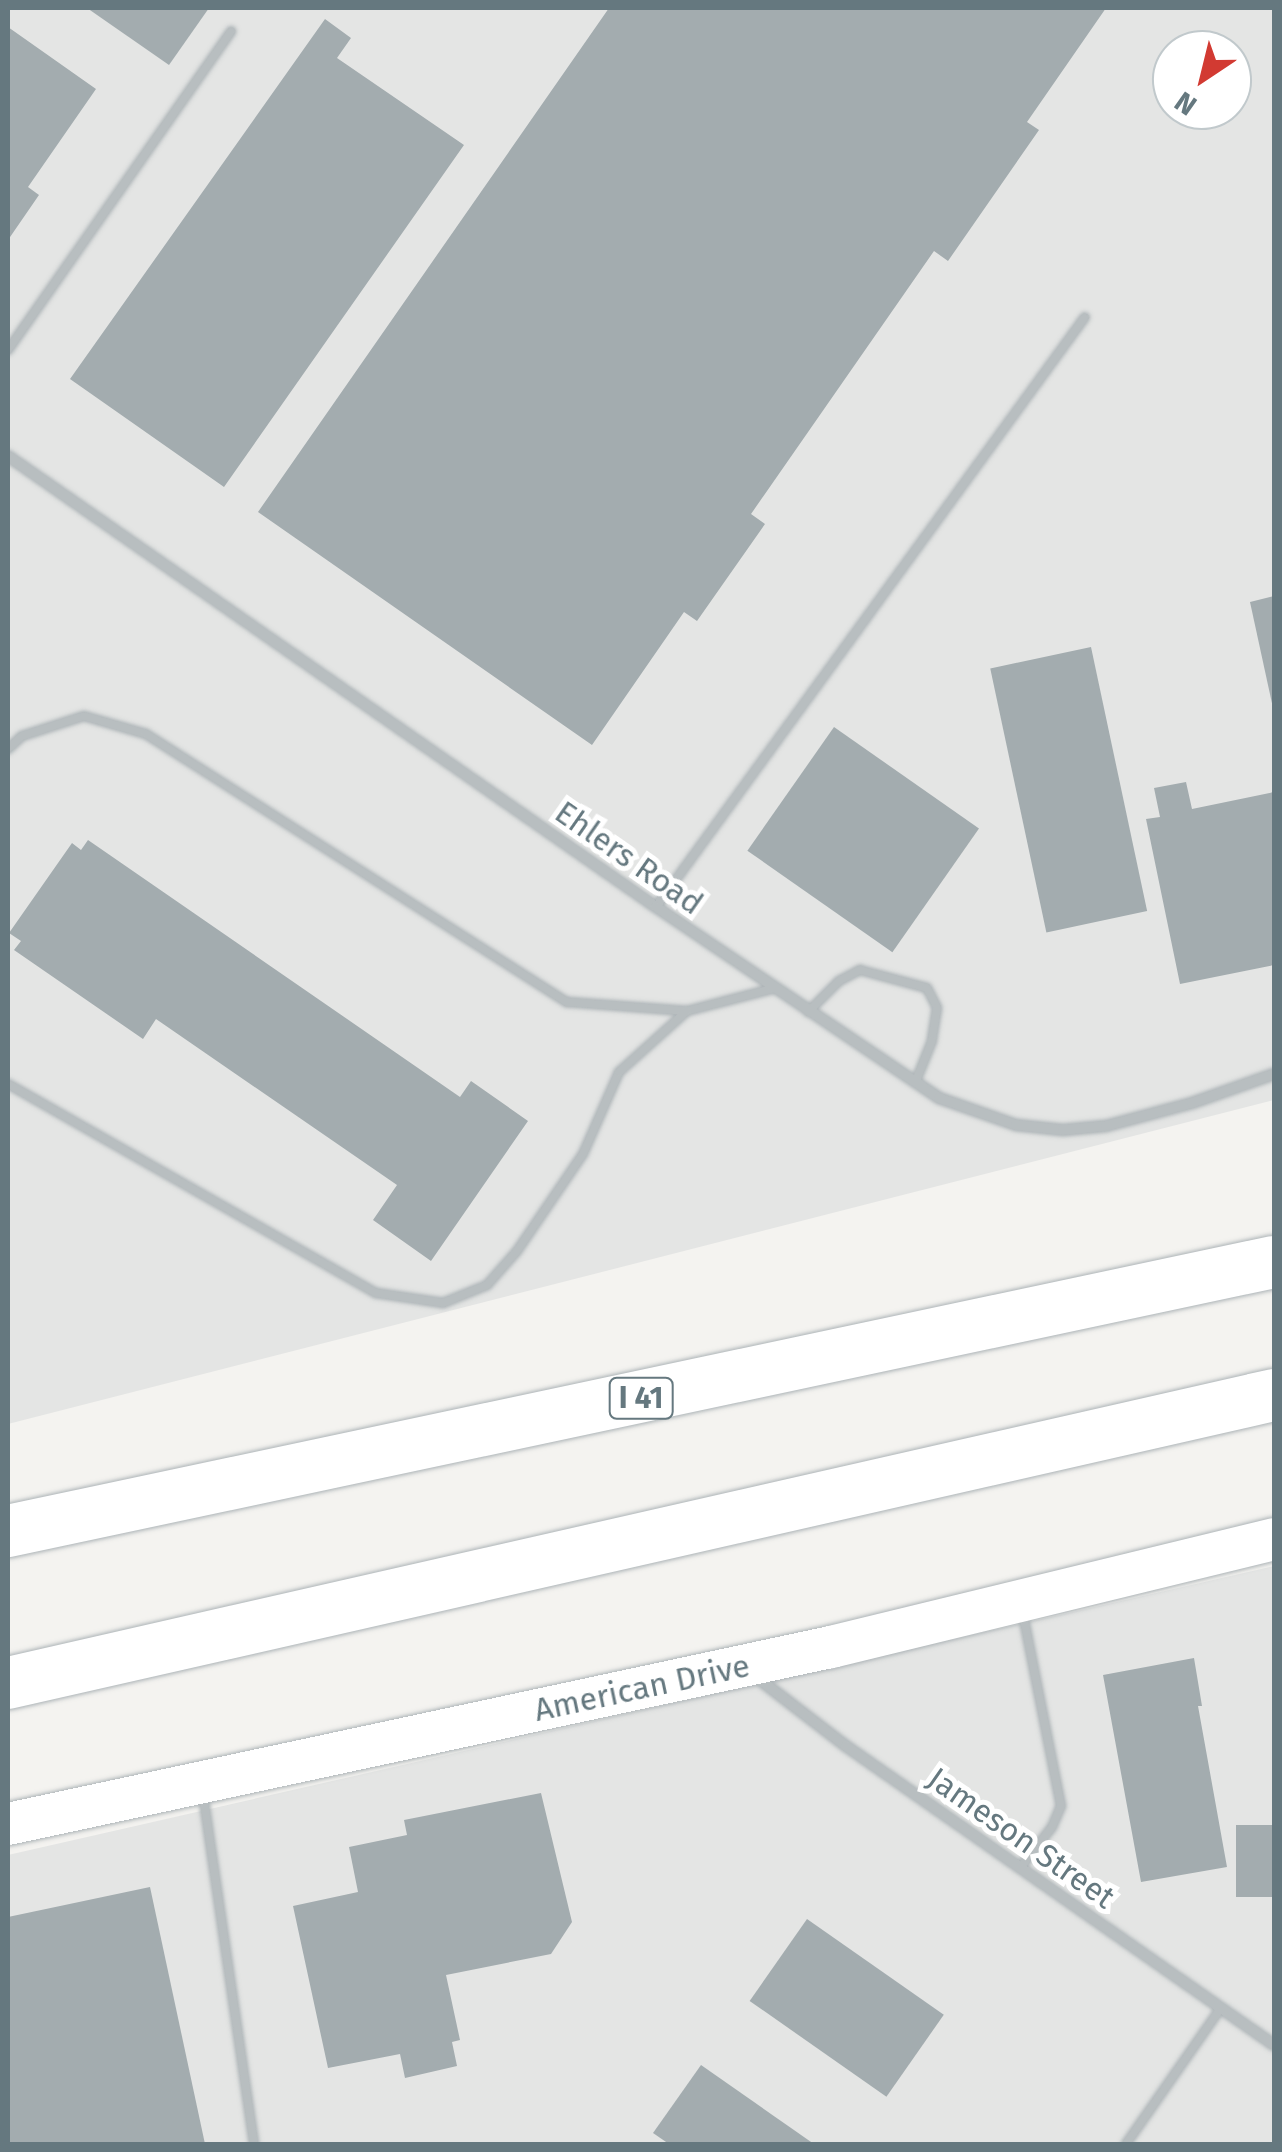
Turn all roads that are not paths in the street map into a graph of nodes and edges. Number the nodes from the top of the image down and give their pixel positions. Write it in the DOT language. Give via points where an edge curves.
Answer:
graph roads {
  1 [pos="231,31"];
  2 [pos="1086,317"];
  3 [pos="8,350"];
  4 [pos="8,456"];
  5 [pos="8,749"];
  6 [pos="656,907"];
  7 [pos="775,988"];
  8 [pos="687,1011"];
  9 [pos="808,1012"];
  10 [pos="1274,1074"];
  11 [pos="8,1084"];
  12 [pos="915,1084"];
  13 [pos="1274,1262"];
  14 [pos="1274,1395"];
  15 [pos="8,1531"];
  16 [pos="1274,1538"];
  17 [pos="1020,1601"];
  18 [pos="742,1666"];
  19 [pos="8,1684"];
  20 [pos="200,1780"];
  21 [pos="8,1824"];
  22 [pos="1020,1868"];
  23 [pos="1221,2008"];
  24 [pos="1274,2044"];
  25 [pos="254,2144"];
  26 [pos="1126,2144"];
  1 -- 3 [label="lane"];
  2 -- 6 [label="lane"];
  4 -- 6 [label="street, Ehlers Road"];
  5 -- 8 [label="lane" via="22,736 84,716 146,734 567,1002"];
  6 -- 7 [label="street, Ehlers Road"];
  7 -- 8 [label="lane"];
  7 -- 9 [label="street, Ehlers Road"];
  8 -- 11 [label="lane" via="618,1072 584,1154 517,1251 486,1284 442,1303 376,1293"];
  9 -- 12 [label="street, Ehlers Road"];
  9 -- 12 [label="lane" via="860,970 927,988 937,1008"];
  10 -- 12 [label="street, Ehlers Road" via="1124,1121 1063,1130 975,1114"];
  13 -- 15 [label="highway, I 41"];
  14 -- 19 [label="highway"];
  16 -- 17 [label="street, American Drive"];
  17 -- 18 [label="street, American Drive"];
  17 -- 22 [label="lane" via="1062,1806"];
  18 -- 20 [label="street, American Drive"];
  18 -- 22 [label="street, Jameson Street"];
  20 -- 21 [label="street, American Drive"];
  20 -- 25 [label="lane"];
  22 -- 23 [label="street, Jameson Street"];
  23 -- 24 [label="street, Jameson Street"];
  23 -- 26 [label="lane"];
}
